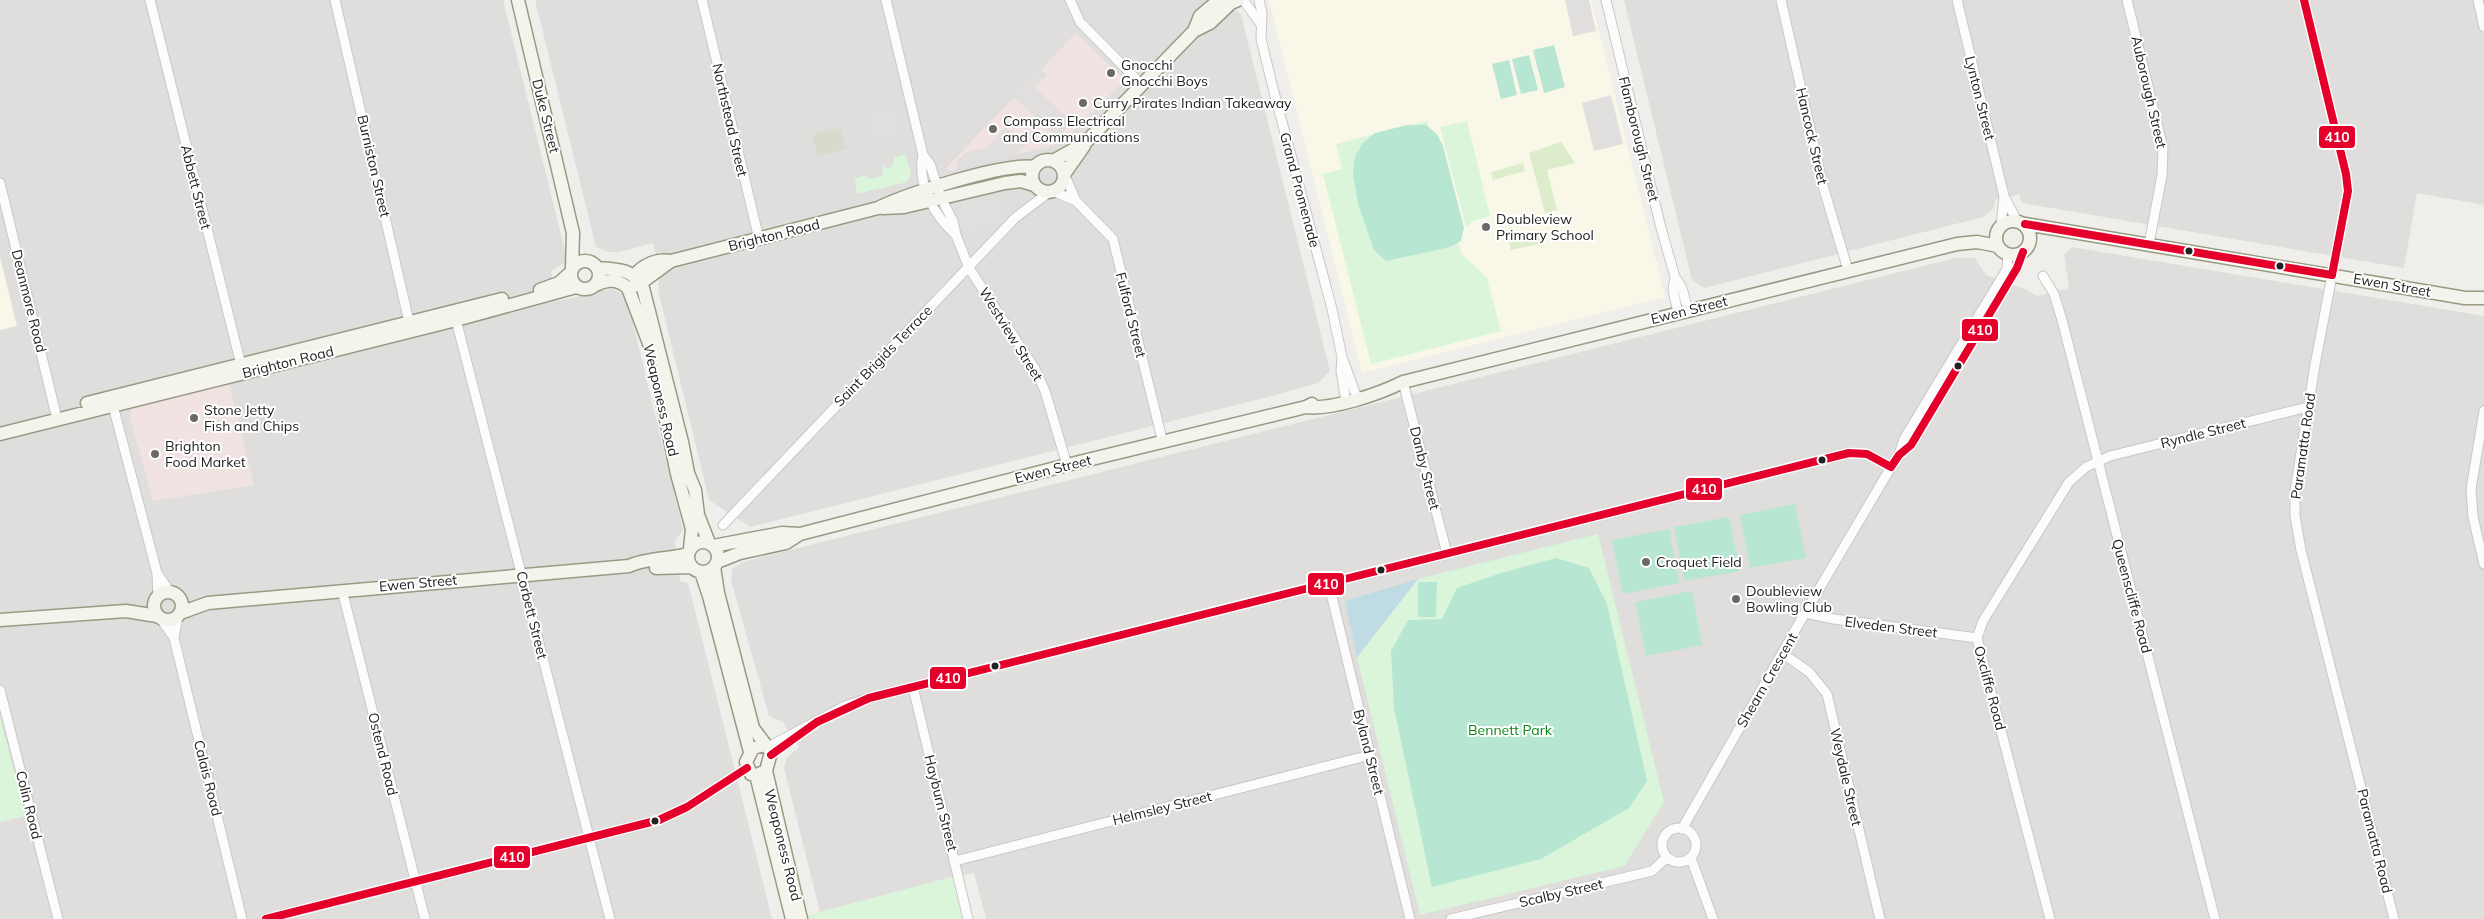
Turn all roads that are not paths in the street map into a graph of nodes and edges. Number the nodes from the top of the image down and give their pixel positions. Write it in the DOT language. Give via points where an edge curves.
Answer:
graph roads {
  1 [pos="150,0"];
  2 [pos="335,0"];
  3 [pos="518,0"];
  4 [pos="702,0"];
  5 [pos="886,0"];
  6 [pos="1070,0"];
  7 [pos="1219,0"];
  8 [pos="1242,0"];
  9 [pos="1259,0"];
  10 [pos="1606,0"];
  11 [pos="1781,0"];
  12 [pos="1957,0"];
  13 [pos="2127,0"];
  14 [pos="2304,0"];
  15 [pos="2478,0"];
  16 [pos="1260,23"];
  17 [pos="2484,27"];
  18 [pos="1194,31"];
  19 [pos="1142,85"];
  20 [pos="1085,144"];
  21 [pos="1053,160"];
  22 [pos="1035,168"];
  23 [pos="1065,175"];
  24 [pos="0,183"];
  25 [pos="1034,185"];
  26 [pos="1051,192"];
  27 [pos="933,194"];
  28 [pos="2004,196"];
  29 [pos="1076,201"];
  30 [pos="2021,223"];
  31 [pos="1999,228"];
  32 [pos="2052,228"];
  33 [pos="573,233"];
  34 [pos="758,239"];
  35 [pos="2031,240"];
  36 [pos="1977,242"];
  37 [pos="2149,244"];
  38 [pos="2003,250"];
  39 [pos="2023,252"];
  40 [pos="593,265"];
  41 [pos="969,268"];
  42 [pos="1848,270"];
  43 [pos="571,271"];
  44 [pos="2332,275"];
  45 [pos="2042,276"];
  46 [pos="638,280"];
  47 [pos="596,285"];
  48 [pos="576,287"];
  49 [pos="628,288"];
  50 [pos="2465,298"];
  51 [pos="2484,298"];
  52 [pos="2484,309"];
  53 [pos="1683,312"];
  54 [pos="455,316"];
  55 [pos="410,327"];
  56 [pos="242,368"];
  57 [pos="1403,382"];
  58 [pos="1351,396"];
  59 [pos="111,401"];
  60 [pos="2308,407"];
  61 [pos="2484,411"];
  62 [pos="56,415"];
  63 [pos="0,425"];
  64 [pos="0,434"];
  65 [pos="1163,443"];
  66 [pos="1899,455"];
  67 [pos="2098,461"];
  68 [pos="1067,465"];
  69 [pos="1891,467"];
  70 [pos="724,525"];
  71 [pos="800,534"];
  72 [pos="711,545"];
  73 [pos="689,552"];
  74 [pos="1447,554"];
  75 [pos="715,564"];
  76 [pos="2484,564"];
  77 [pos="629,566"];
  78 [pos="696,569"];
  79 [pos="522,574"];
  80 [pos="1329,585"];
  81 [pos="342,590"];
  82 [pos="165,596"];
  83 [pos="208,603"];
  84 [pos="126,611"];
  85 [pos="1805,613"];
  86 [pos="179,614"];
  87 [pos="159,617"];
  88 [pos="0,620"];
  89 [pos="174,638"];
  90 [pos="1977,638"];
  91 [pos="1782,653"];
  92 [pos="913,687"];
  93 [pos="0,690"];
  94 [pos="768,749"];
  95 [pos="750,752"];
  96 [pos="1370,755"];
  97 [pos="756,772"];
  98 [pos="1682,829"];
  99 [pos="590,839"];
  100 [pos="1666,858"];
  101 [pos="1691,858"];
  102 [pos="955,861"];
  103 [pos="416,883"];
  104 [pos="58,919"];
  105 [pos="242,919"];
  106 [pos="266,919"];
  107 [pos="425,919"];
  108 [pos="610,919"];
  109 [pos="792,919"];
  110 [pos="801,919"];
  111 [pos="968,919"];
  112 [pos="1410,919"];
  113 [pos="1451,919"];
  114 [pos="1713,919"];
  115 [pos="1880,919"];
  116 [pos="2050,919"];
  117 [pos="2215,919"];
  118 [pos="2394,919"];
  1 -- 56 [label="street, Abbett Street"];
  2 -- 55 [label="street, Burniston Street"];
  3 -- 33 [label="main road, Duke Street"];
  4 -- 34 [label="street, Northstead Street"];
  5 -- 27 [label="street, Westview Street" via="923,155 921,165"];
  6 -- 19 [label="street" via="1080,22"];
  7 -- 18 [label="main road" via="1200,16"];
  8 -- 16 [label="street, Grand Promenade"];
  8 -- 18 [label="main road" via="1231,3 1210,23"];
  9 -- 16 [label="street, Grand Promenade"];
  10 -- 53 [label="street, Flamborough Street" via="1674,277 1673,290"];
  11 -- 42 [label="street, Hancock Street" via="1823,186"];
  12 -- 28 [label="street, Lynton Street"];
  13 -- 37 [label="street, Auborough Street" via="2164,148"];
  14 -- 44 [label="street, Paramatta Road" via="2348,191"];
  15 -- 17 [label="street"];
  16 -- 58 [label="street, Grand Promenade" via="1268,69 1332,309 1342,357 1341,371"];
  18 -- 19 [label="main road"];
  19 -- 20 [label="main road"];
  20 -- 21 [label="main road"];
  20 -- 23 [label="main road"];
  21 -- 22 [label="main road" via="1042,162"];
  21 -- 23 [label="main road"];
  22 -- 25 [label="main road" via="1032,173"];
  22 -- 27 [label="main road, Brighton Road" via="1014,168"];
  23 -- 26 [label="main road" via="1064,182"];
  23 -- 29 [label="street, Fulford Street"];
  24 -- 62 [label="street, Deanmore Road"];
  25 -- 26 [label="main road"];
  25 -- 27 [label="main road, Brighton Road" via="1021,181"];
  26 -- 29 [label="street, Fulford Street"];
  26 -- 41 [label="street, Saint Brigids Terrace" via="1015,218"];
  27 -- 34 [label="main road, Brighton Road" via="904,207 878,208"];
  27 -- 41 [label="street, Westview Street" via="953,222"];
  28 -- 30 [label="street, Lynton Street"];
  28 -- 31 [label="street, Lynton Street"];
  29 -- 65 [label="street, Fulford Street" via="1112,240"];
  30 -- 31 [label="main road, Ewen Street"];
  30 -- 32 [label="main road, Ewen Street"];
  30 -- 35 [label="main road"];
  31 -- 36 [label="main road, Ewen Street"];
  31 -- 38 [label="main road"];
  32 -- 35 [label="main road"];
  32 -- 37 [label="main road, Ewen Street"];
  33 -- 40 [label="main road, Duke Street"];
  33 -- 43 [label="main road, Duke Street"];
  34 -- 46 [label="main road, Brighton Road" via="670,261 651,262 642,267"];
  35 -- 39 [label="main road"];
  36 -- 38 [label="main road, Ewen Street"];
  36 -- 42 [label="main road, Ewen Street"];
  37 -- 44 [label="main road, Ewen Street"];
  38 -- 39 [label="main road, Ewen Street"];
  38 -- 66 [label="street, Shearn Crescent" via="2007,269 1904,439"];
  39 -- 66 [label="street, Shearn Crescent" via="2017,268 1911,445"];
  40 -- 43 [label="main road" via="579,262"];
  40 -- 46 [label="main road" via="625,270"];
  40 -- 47 [label="main road" via="599,275"];
  41 -- 68 [label="street, Westview Street" via="1035,369 1045,391"];
  41 -- 70 [label="street, Saint Brigids Terrace" via="851,388"];
  42 -- 53 [label="main road, Ewen Street"];
  43 -- 48 [label="main road" via="571,280"];
  43 -- 54 [label="main road, Brighton Road" via="559,283"];
  44 -- 50 [label="main road, Ewen Street"];
  44 -- 60 [label="street, Paramatta Road"];
  45 -- 67 [label="street, Queenscliffe Road" via="2054,294"];
  46 -- 49 [label="main road, Brighton Road"];
  46 -- 72 [label="main road, Weaponess Road" via="695,490 698,515"];
  47 -- 48 [label="main road" via="585,290"];
  47 -- 49 [label="main road" via="615,280"];
  48 -- 54 [label="main road, Brighton Road"];
  49 -- 73 [label="main road, Weaponess Road" via="653,355 677,474 692,529"];
  50 -- 51 [label="main road, Ewen Street"];
  50 -- 52 [label="main road, Ewen Street"];
  53 -- 57 [label="main road, Ewen Street"];
  54 -- 55 [label="main road, Brighton Road"];
  54 -- 79 [label="street, Corbett Street"];
  55 -- 56 [label="main road, Brighton Road"];
  56 -- 59 [label="main road, Brighton Road"];
  57 -- 58 [label="main road, Ewen Street" via="1388,390"];
  57 -- 74 [label="street, Danby Street"];
  58 -- 65 [label="main road, Ewen Street" via="1318,409 1306,407"];
  59 -- 62 [label="main road, Brighton Road"];
  59 -- 82 [label="street"];
  60 -- 67 [label="street, Ryndle Street"];
  60 -- 118 [label="street, Paramatta Road" via="2295,491 2296,530"];
  61 -- 76 [label="street" via="2471,503"];
  62 -- 63 [label="main road, Brighton Road"];
  62 -- 64 [label="main road, Brighton Road"];
  65 -- 68 [label="main road, Ewen Street"];
  66 -- 69 [label="street, Shearn Crescent"];
  67 -- 90 [label="street, Oxcliffe Road" via="2069,482 1983,621"];
  67 -- 117 [label="street, Queenscliffe Road"];
  68 -- 71 [label="main road, Ewen Street"];
  69 -- 74 [label="street" via="1867,454 1849,453"];
  69 -- 85 [label="street, Shearn Crescent"];
  71 -- 72 [label="main road, Ewen Street" via="782,533"];
  71 -- 75 [label="main road, Ewen Street" via="786,543 740,553"];
  72 -- 73 [label="main road" via="698,543"];
  72 -- 75 [label="main road" via="717,553"];
  73 -- 77 [label="main road, Ewen Street"];
  73 -- 78 [label="main road"];
  74 -- 80 [label="street"];
  75 -- 78 [label="main road"];
  75 -- 94 [label="main road" via="718,593 753,728"];
  77 -- 78 [label="main road, Ewen Street" via="636,570"];
  77 -- 79 [label="main road, Ewen Street"];
  78 -- 95 [label="main road" via="709,596"];
  79 -- 81 [label="main road, Ewen Street"];
  79 -- 99 [label="street, Corbett Street"];
  80 -- 92 [label="street"];
  80 -- 96 [label="street, Byland Street"];
  81 -- 83 [label="main road, Ewen Street"];
  81 -- 103 [label="street, Ostend Road"];
  82 -- 83 [label="main road, Ewen Street"];
  82 -- 84 [label="main road"];
  82 -- 86 [label="main road" via="182,604"];
  82 -- 87 [label="main road" via="153,608"];
  83 -- 86 [label="main road, Ewen Street"];
  84 -- 87 [label="main road"];
  84 -- 88 [label="main road"];
  85 -- 90 [label="street, Elveden Street"];
  85 -- 91 [label="street, Shearn Crescent"];
  86 -- 87 [label="main road" via="170,620"];
  86 -- 89 [label="street, Calais Road"];
  87 -- 89 [label="street, Calais Road"];
  89 -- 105 [label="street, Calais Road"];
  90 -- 116 [label="street, Oxcliffe Road"];
  91 -- 98 [label="street, Shearn Crescent"];
  91 -- 115 [label="street, Weydale Street" via="1809,672 1827,694"];
  92 -- 94 [label="street" via="845,706"];
  92 -- 102 [label="street, Hayburn Street"];
  93 -- 104 [label="street, Colin Road"];
  94 -- 95 [label="main road" via="756,745"];
  94 -- 97 [label="main road"];
  95 -- 97 [label="main road"];
  96 -- 102 [label="street, Helmsley Street"];
  96 -- 112 [label="street, Byland Street"];
  97 -- 99 [label="street" via="674,814"];
  97 -- 109 [label="main road, Weaponess Road"];
  97 -- 110 [label="main road, Weaponess Road"];
  98 -- 100 [label="street" via="1666,833 1661,846"];
  98 -- 101 [label="street" via="1692,833 1697,845"];
  99 -- 103 [label="street"];
  99 -- 108 [label="street, Corbett Street"];
  100 -- 101 [label="street" via="1679,863"];
  100 -- 113 [label="street, Scalby Street" via="1652,871"];
  101 -- 114 [label="street"];
  102 -- 111 [label="street, Hayburn Street"];
  103 -- 106 [label="street"];
  103 -- 107 [label="street, Ostend Road"];
}
